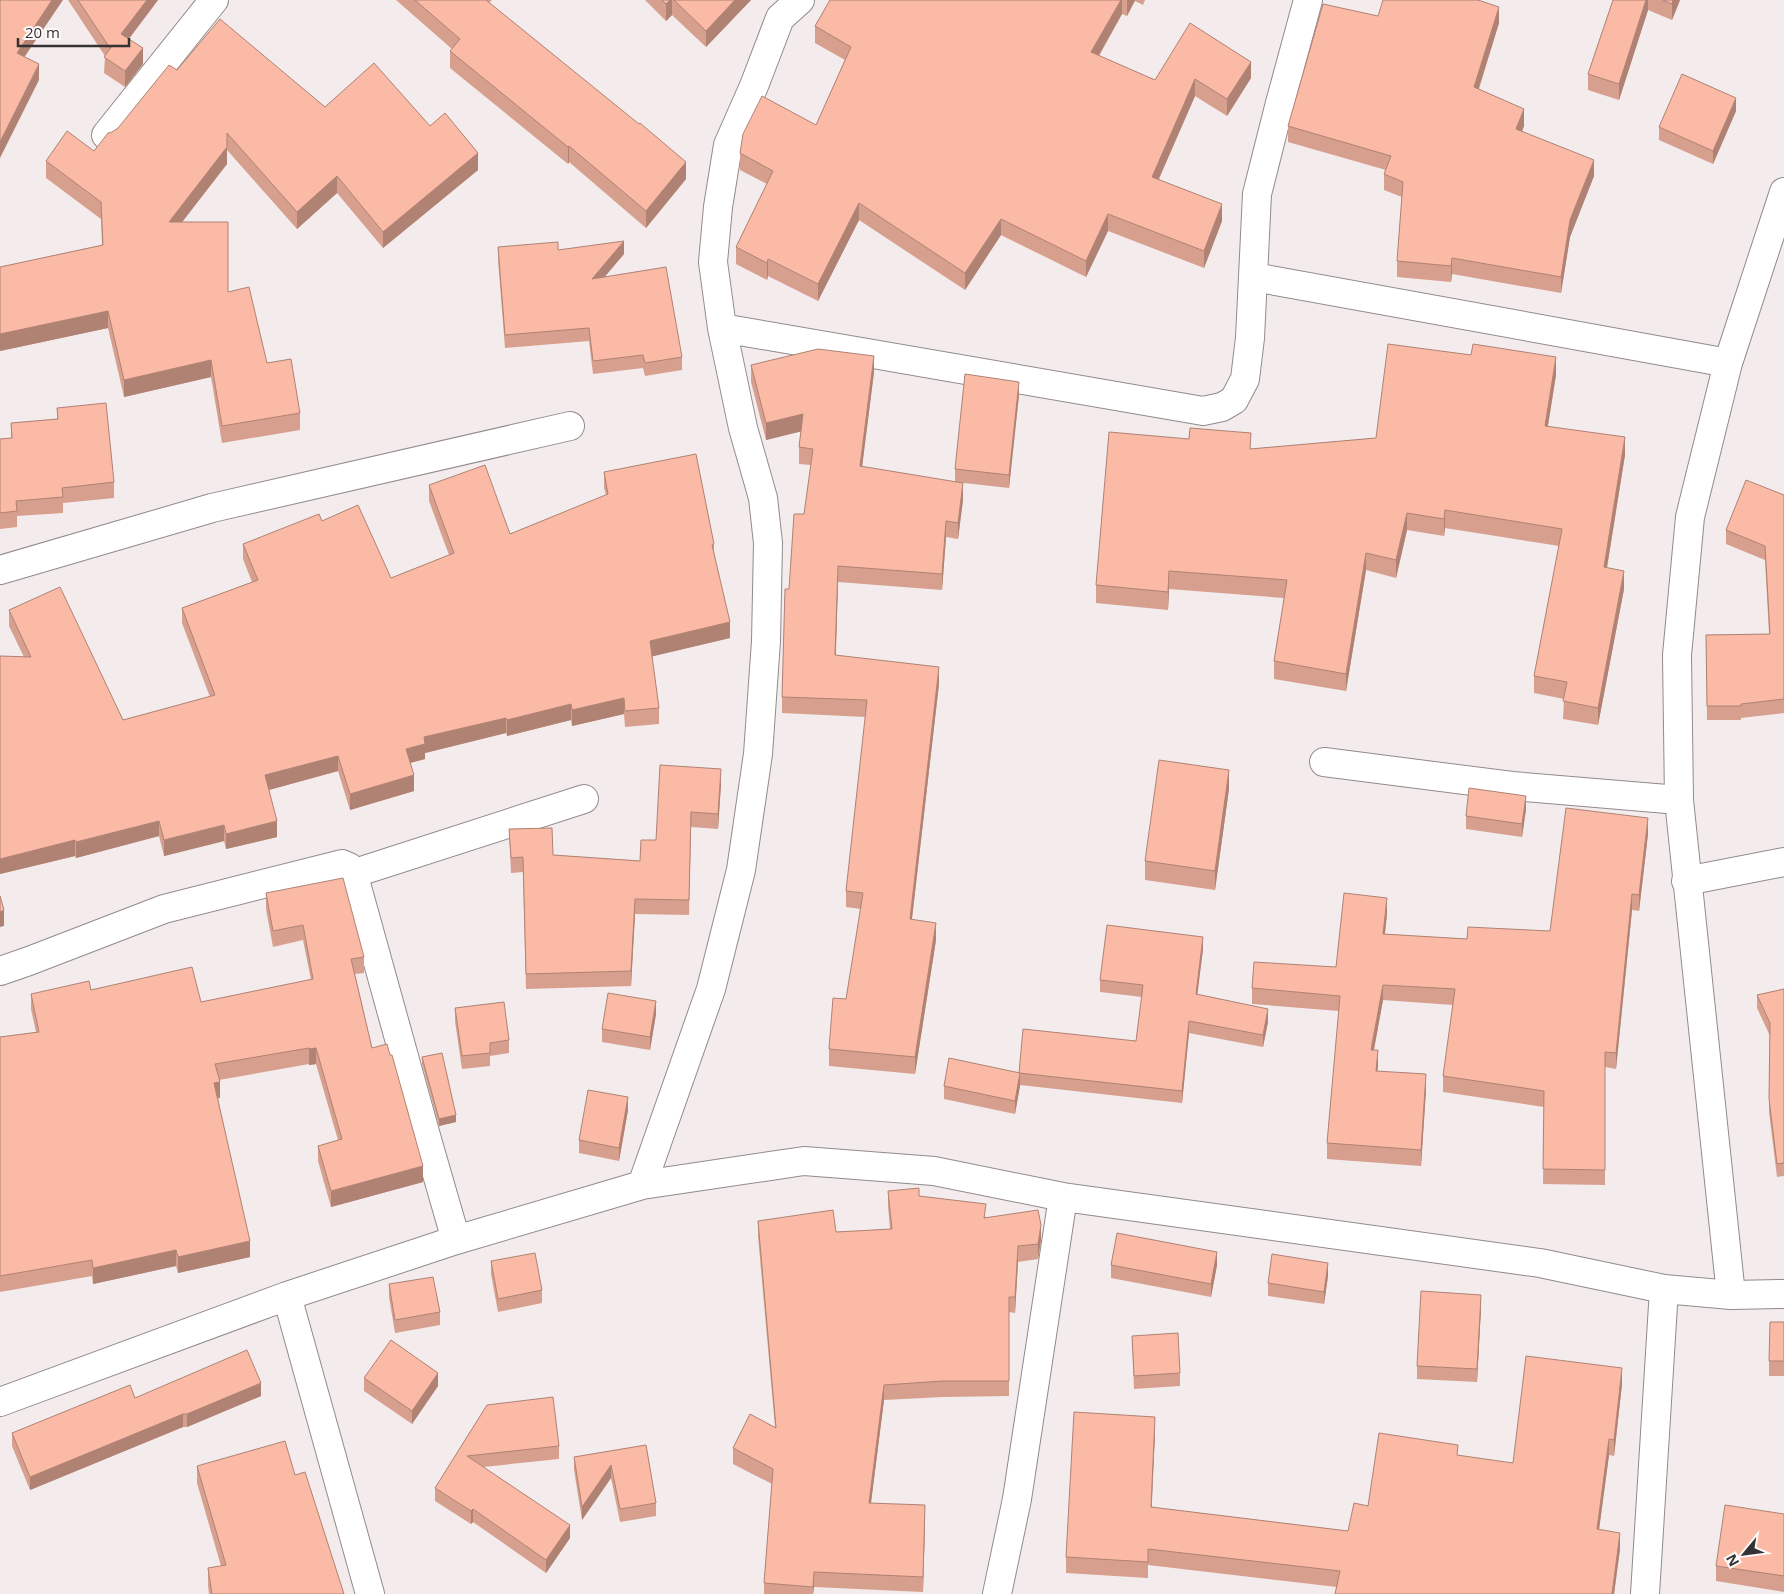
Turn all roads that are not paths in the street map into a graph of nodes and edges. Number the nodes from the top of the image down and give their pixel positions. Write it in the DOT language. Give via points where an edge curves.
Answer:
graph roads {
  1 [pos="214,0"];
  2 [pos="800,0"];
  3 [pos="1308,0"];
  4 [pos="106,135"];
  5 [pos="1784,192"];
  6 [pos="1254,277"];
  7 [pos="722,328"];
  8 [pos="1728,363"];
  9 [pos="570,426"];
  10 [pos="0,570"];
  11 [pos="1324,762"];
  12 [pos="584,799"];
  13 [pos="1679,800"];
  14 [pos="1784,862"];
  15 [pos="352,874"];
  16 [pos="1686,881"];
  17 [pos="0,971"];
  18 [pos="642,1184"];
  19 [pos="1063,1197"];
  20 [pos="456,1240"];
  21 [pos="1664,1289"];
  22 [pos="1784,1294"];
  23 [pos="1731,1295"];
  24 [pos="287,1296"];
  25 [pos="0,1402"];
  26 [pos="370,1594"];
  27 [pos="997,1594"];
  28 [pos="1645,1594"];
  1 -- 4 [label="street"];
  2 -- 7 [label="street" via="780,18 728,144 713,262"];
  3 -- 6 [label="street" via="1257,194"];
  5 -- 8 [label="street"];
  6 -- 7 [label="street" via="1245,379 1234,400 1222,407 1203,410"];
  6 -- 8 [label="street"];
  7 -- 18 [label="street" via="743,428 763,498 768,543 766,641 758,754 741,870 711,989"];
  8 -- 13 [label="street" via="1690,516 1677,655"];
  9 -- 10 [label="street" via="212,508"];
  11 -- 13 [label="street" via="1512,786"];
  12 -- 15 [label="street"];
  13 -- 16 [label="street"];
  14 -- 16 [label="street"];
  15 -- 17 [label="street" via="349,867 342,864 164,908"];
  15 -- 20 [label="street"];
  16 -- 23 [label="street"];
  18 -- 19 [label="street" via="804,1161 934,1171"];
  18 -- 20 [label="street"];
  19 -- 21 [label="street" via="1540,1263"];
  19 -- 27 [label="street" via="1017,1499"];
  20 -- 24 [label="street"];
  21 -- 23 [label="street"];
  21 -- 28 [label="street"];
  22 -- 23 [label="street"];
  24 -- 25 [label="street"];
  24 -- 26 [label="street"];
}
